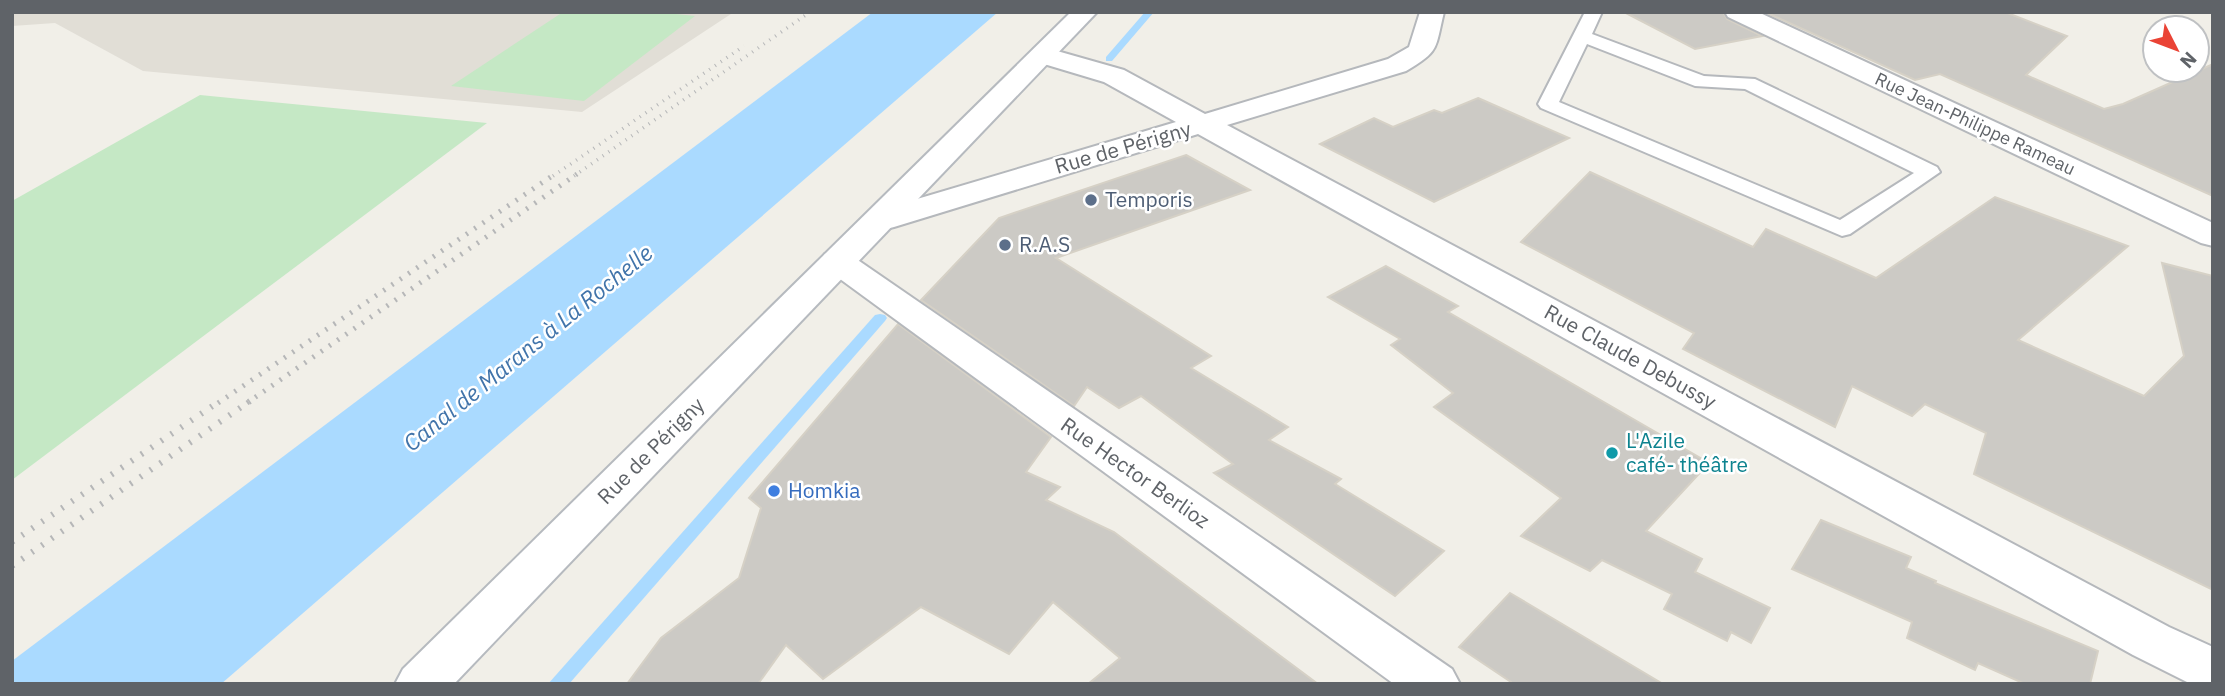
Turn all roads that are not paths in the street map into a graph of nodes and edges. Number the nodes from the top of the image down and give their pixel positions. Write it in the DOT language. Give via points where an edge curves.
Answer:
graph roads {
  1 [pos="1085,12"];
  2 [pos="1432,12"];
  3 [pos="1594,12"];
  4 [pos="1737,12"];
  5 [pos="1582,36"];
  6 [pos="1043,55"];
  7 [pos="1204,125"];
  8 [pos="881,220"];
  9 [pos="2213,236"];
  10 [pos="837,261"];
  11 [pos="2213,671"];
  12 [pos="421,684"];
  13 [pos="1434,684"];
  1 -- 6 [label="street, Rue de Périgny"];
  2 -- 7 [label="street, Rue de Périgny" via="1421,51 1397,65"];
  3 -- 5 [label="lane"];
  4 -- 9 [label="street, Rue Jean-Philippe Rameau"];
  5 -- 5 [label="lane" via="1548,104 1842,229 1928,172 1748,83 1702,82"];
  6 -- 7 [label="street, Rue Claude Debussy" via="1114,76"];
  6 -- 8 [label="street, Rue de Périgny"];
  7 -- 8 [label="street, Rue de Périgny"];
  7 -- 11 [label="street, Rue Claude Debussy"];
  8 -- 10 [label="street, Rue de Périgny"];
  10 -- 12 [label="street, Rue de Périgny"];
  10 -- 13 [label="street, Rue Hector Berlioz"];
}
